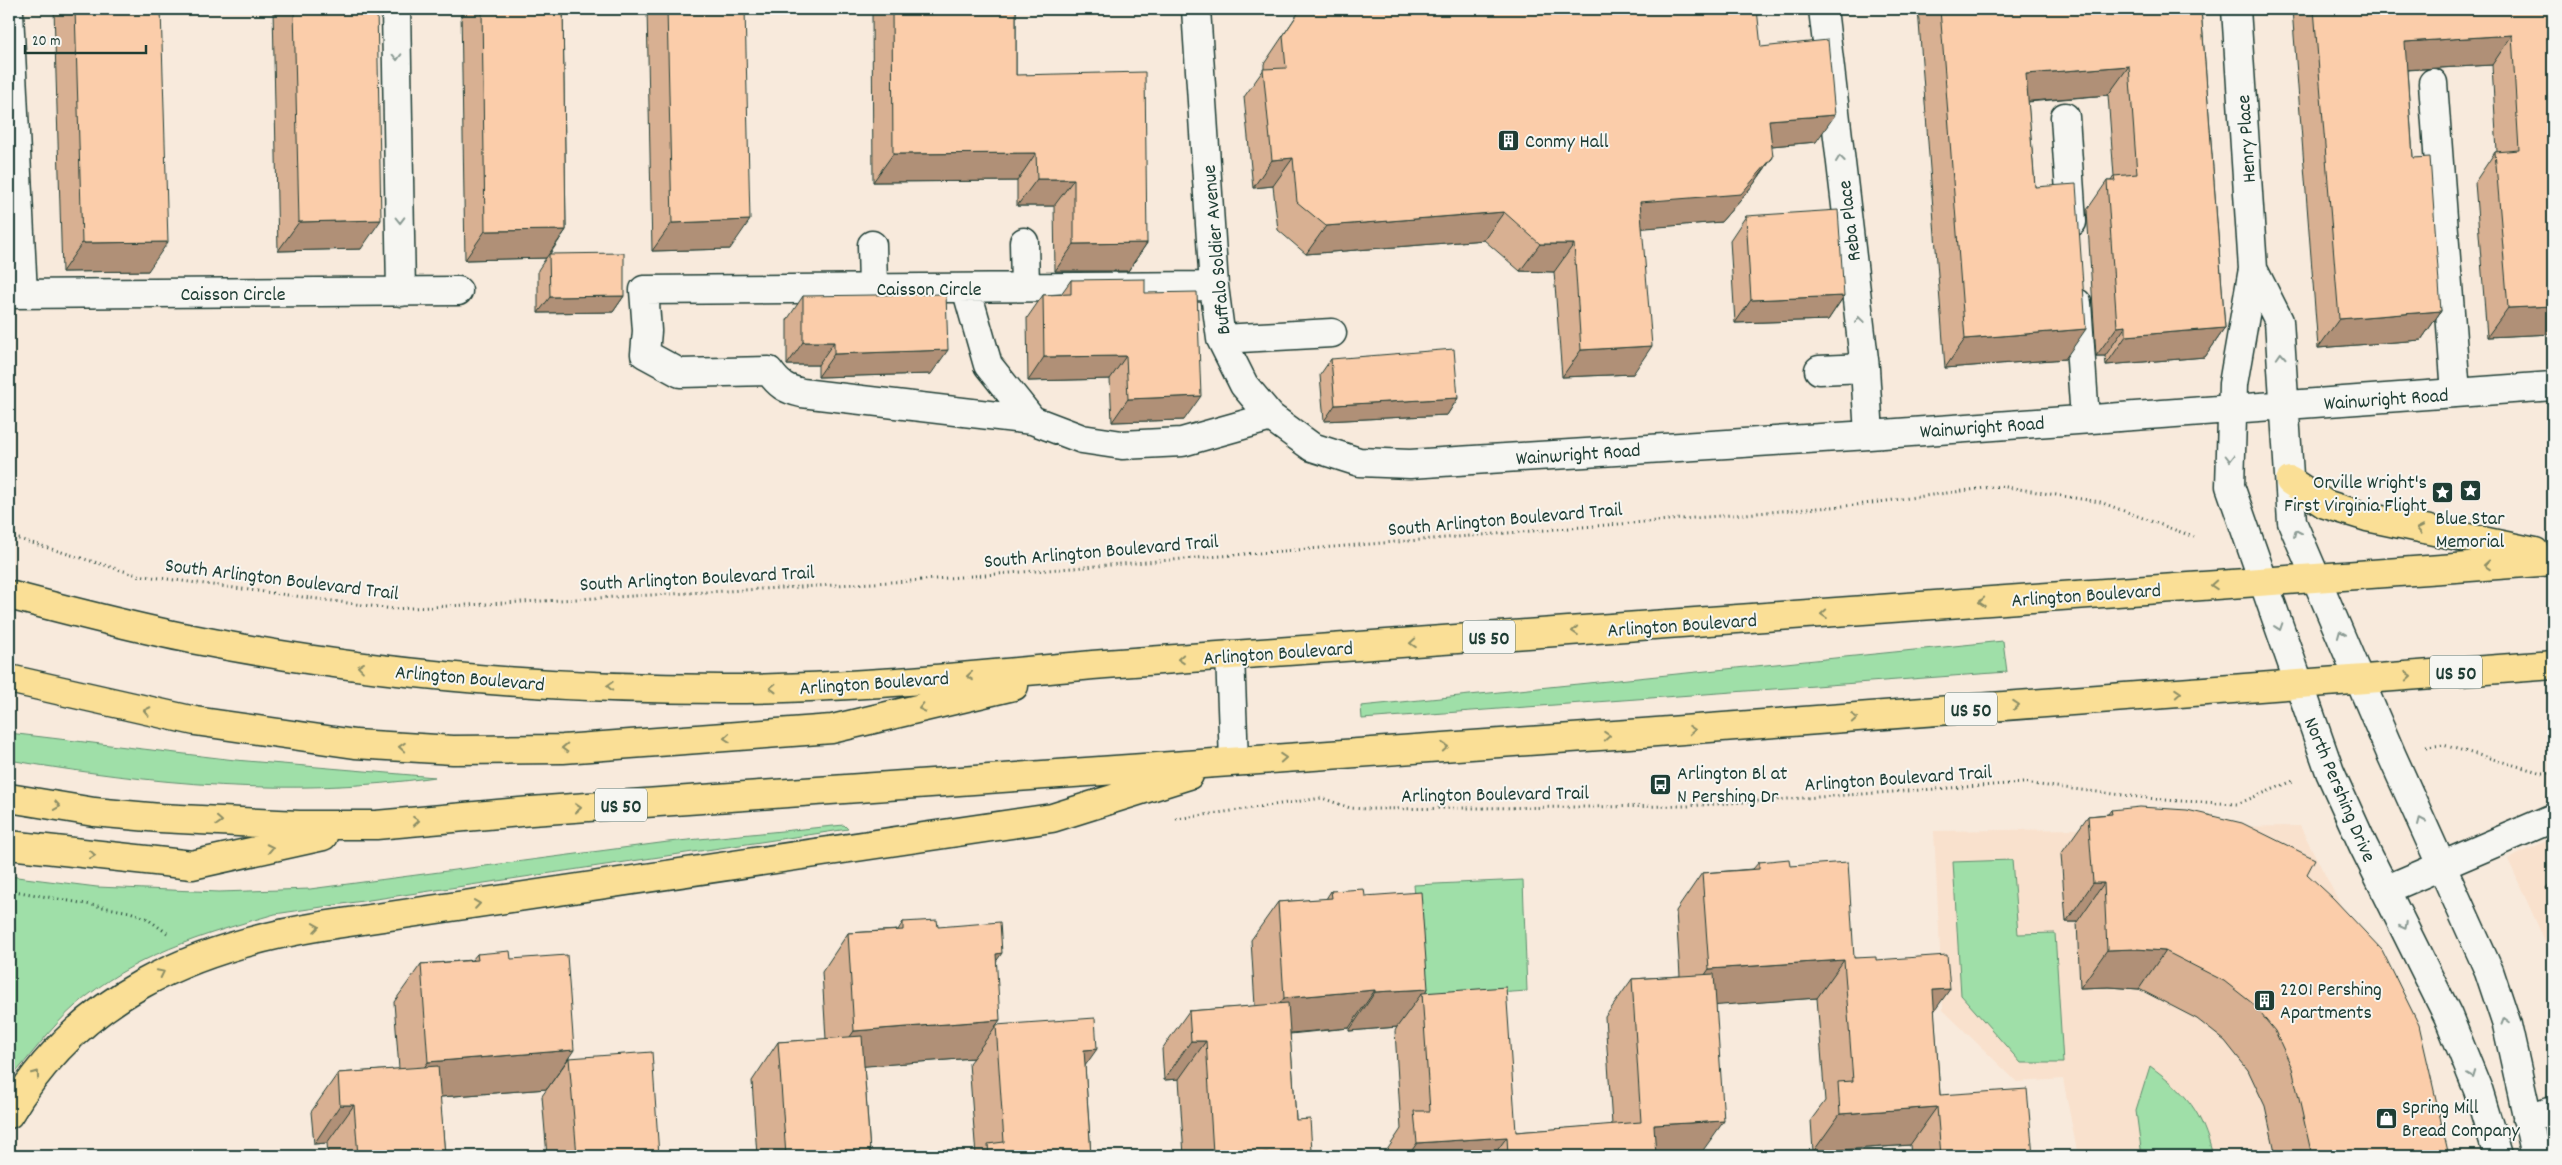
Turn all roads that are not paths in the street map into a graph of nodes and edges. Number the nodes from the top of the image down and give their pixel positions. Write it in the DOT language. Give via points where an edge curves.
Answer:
graph roads {
  1 [pos="396,9"];
  2 [pos="1196,9"];
  3 [pos="1823,9"];
  4 [pos="2236,9"];
  5 [pos="9,13"];
  6 [pos="2433,84"];
  7 [pos="2065,116"];
  8 [pos="1024,242"];
  9 [pos="872,245"];
  10 [pos="2073,246"];
  11 [pos="2253,269"];
  12 [pos="2075,275"];
  13 [pos="1214,286"];
  14 [pos="873,288"];
  15 [pos="966,288"];
  16 [pos="1025,288"];
  17 [pos="458,291"];
  18 [pos="401,292"];
  19 [pos="16,294"];
  20 [pos="1332,334"];
  21 [pos="1221,339"];
  22 [pos="1865,368"];
  23 [pos="1819,370"];
  24 [pos="2553,386"];
  25 [pos="2456,392"];
  26 [pos="2284,405"];
  27 [pos="2232,409"];
  28 [pos="1271,417"];
  29 [pos="2085,419"];
  30 [pos="1032,420"];
  31 [pos="1869,434"];
  32 [pos="1410,464"];
  33 [pos="2290,481"];
  34 [pos="2553,556"];
  35 [pos="2553,561"];
  36 [pos="2317,578"];
  37 [pos="2263,581"];
  38 [pos="9,595"];
  39 [pos="1230,655"];
  40 [pos="1105,664"];
  41 [pos="2553,665"];
  42 [pos="9,679"];
  43 [pos="2359,679"];
  44 [pos="2298,684"];
  45 [pos="1234,761"];
  46 [pos="9,798"];
  47 [pos="2553,818"];
  48 [pos="376,825"];
  49 [pos="9,845"];
  50 [pos="2441,866"];
  51 [pos="2386,890"];
  52 [pos="2553,1111"];
  53 [pos="9,1114"];
  54 [pos="2527,1119"];
  55 [pos="2498,1156"];
  56 [pos="2536,1156"];
  1 -- 18 [label="street, one-way"];
  2 -- 13 [label="street, Buffalo Soldier Avenue"];
  22 -- 3 [label="street, Reba Place, one-way"];
  4 -- 11 [label="street, Henry Place"];
  5 -- 19 [label="street"];
  6 -- 25 [label="street"];
  7 -- 10 [label="street"];
  8 -- 16 [label="street"];
  9 -- 14 [label="street"];
  26 -- 11 [label="street, Henry Place, one-way" via="2279,321"];
  11 -- 27 [label="street, Henry Place" via="2233,384"];
  12 -- 29 [label="street"];
  13 -- 16 [label="street, Caisson Circle"];
  13 -- 21 [label="street, Buffalo Soldier Avenue"];
  14 -- 15 [label="street, Caisson Circle"];
  14 -- 30 [label="street, Caisson Circle" via="644,290 645,354 680,373 769,371 785,389 802,393"];
  15 -- 16 [label="street, Caisson Circle"];
  15 -- 30 [label="street" via="988,365"];
  17 -- 18 [label="street, Caisson Circle"];
  18 -- 19 [label="street, Caisson Circle"];
  20 -- 21 [label="street"];
  21 -- 28 [label="street, Buffalo Soldier Avenue" via="1244,385"];
  22 -- 23 [label="street"];
  22 -- 31 [label="street, Reba Place"];
  24 -- 25 [label="street, Wainwright Road"];
  25 -- 26 [label="street, Wainwright Road"];
  26 -- 27 [label="street, Wainwright Road"];
  26 -- 33 [label="street"];
  27 -- 29 [label="street, Wainwright Road"];
  27 -- 37 [label="street, North Pershing Drive, one-way" via="2230,486"];
  28 -- 30 [label="street" via="1182,442 1122,446 1082,439"];
  28 -- 32 [label="street, Buffalo Soldier Avenue" via="1312,447 1359,462"];
  29 -- 31 [label="street, Wainwright Road"];
  31 -- 32 [label="street, Wainwright Road"];
  34 -- 33 [label="highway, one-way" via="2366,517 2325,504"];
  36 -- 33 [label="street, one-way" via="2292,522"];
  35 -- 36 [label="highway, Arlington Boulevard / US 50, one-way"];
  36 -- 37 [label="highway, Arlington Boulevard / US 50"];
  43 -- 36 [label="street, one-way"];
  37 -- 39 [label="highway, Arlington Boulevard / US 50, one-way"];
  37 -- 44 [label="street, North Pershing Drive, one-way"];
  40 -- 38 [label="highway, Arlington Boulevard / US 50, one-way" via="876,684 802,687 647,688 497,681 350,666 265,653 116,623"];
  39 -- 40 [label="highway, Arlington Boulevard / US 50, one-way"];
  39 -- 45 [label="street"];
  40 -- 42 [label="highway, one-way" via="832,729 563,749 424,748 299,737 195,721"];
  43 -- 41 [label="highway, US 50, one-way"];
  43 -- 44 [label="highway, US 50"];
  50 -- 43 [label="street, one-way"];
  45 -- 44 [label="highway, US 50, one-way" via="1643,734"];
  44 -- 51 [label="street, North Pershing Drive" via="2330,772"];
  48 -- 45 [label="highway, US 50, one-way" via="541,810"];
  53 -- 45 [label="highway, one-way" via="42,1066 94,1014 122,994 173,967 246,941 322,926 1052,818"];
  46 -- 48 [label="highway, US 50, one-way" via="94,812 160,818"];
  47 -- 50 [label="street"];
  49 -- 48 [label="highway, one-way" via="192,865"];
  50 -- 51 [label="street"];
  54 -- 50 [label="street, one-way" via="2498,995"];
  51 -- 55 [label="street, North Pershing Drive, one-way" via="2452,1024 2478,1090"];
  52 -- 54 [label="street"];
  54 -- 56 [label="street"];
}
